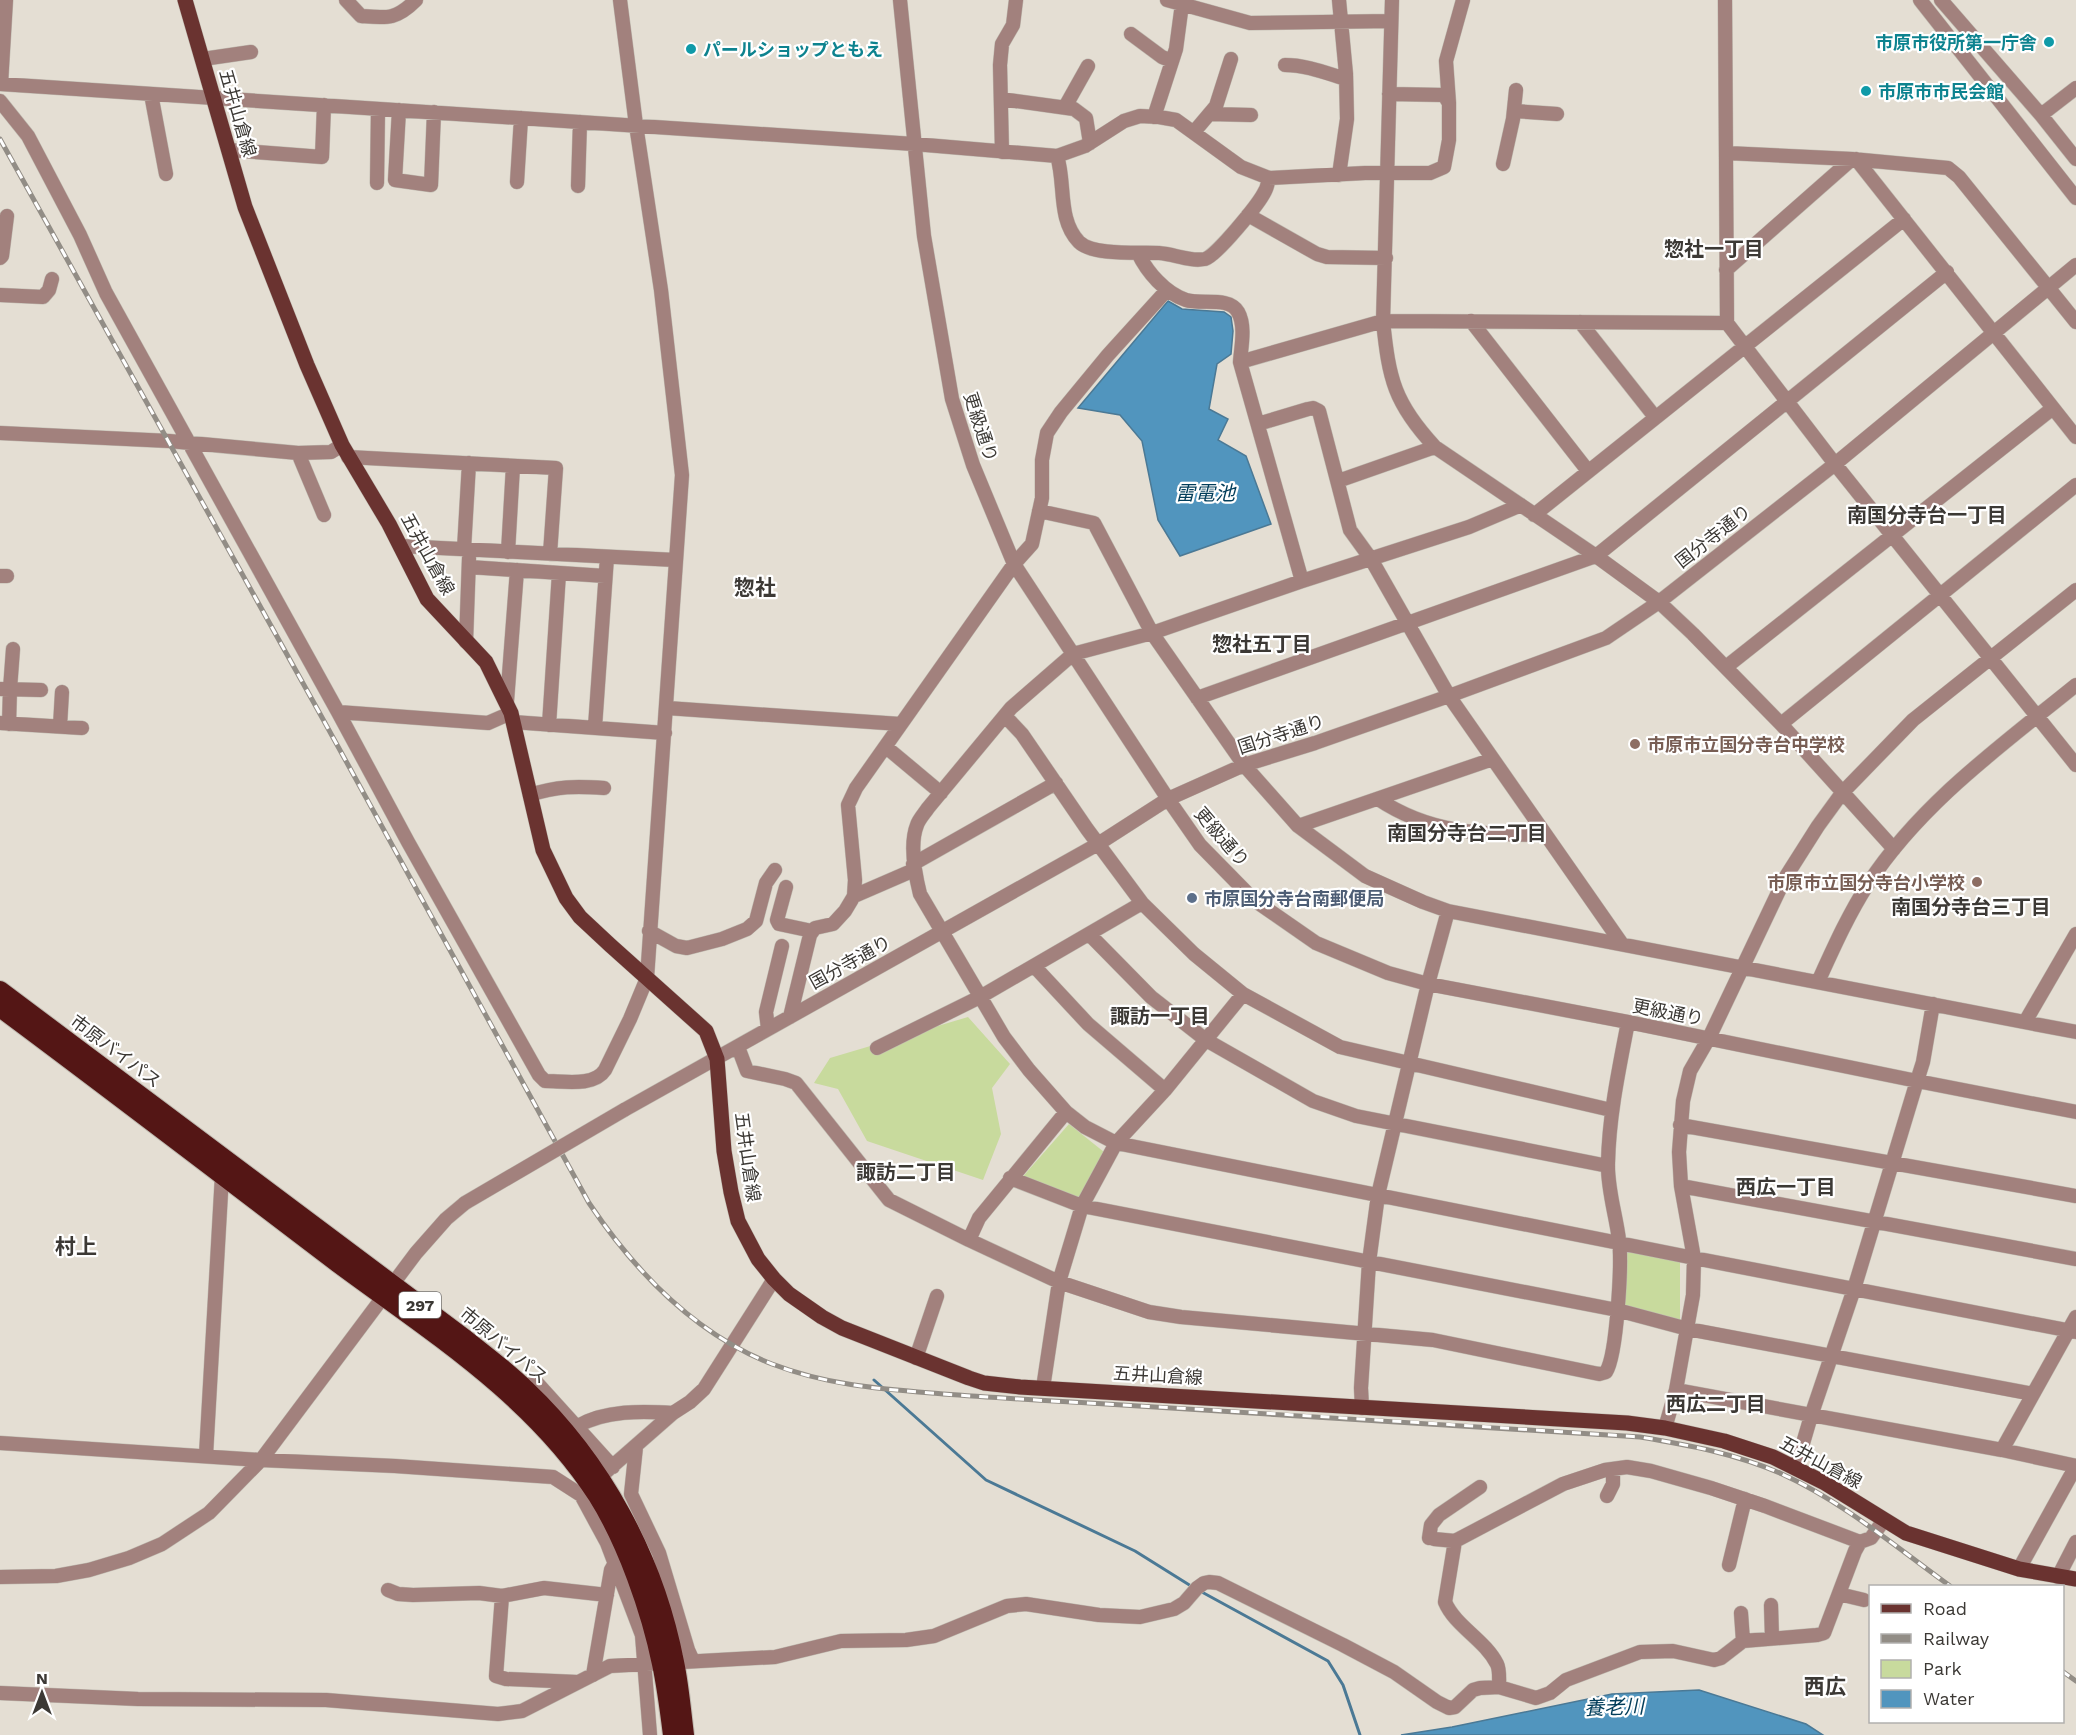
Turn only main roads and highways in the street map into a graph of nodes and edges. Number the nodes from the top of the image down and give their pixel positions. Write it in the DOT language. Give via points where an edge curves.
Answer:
graph roads {
  1 [pos="185,0"];
  2 [pos="0,990"];
  3 [pos="0,1008"];
  4 [pos="387,1290"];
  5 [pos="2076,1579"];
  6 [pos="669,1663"];
  7 [pos="672,1735"];
  8 [pos="685,1735"];
  1 -- 5 [label="main road, 五井山倉線" via="245,207 345,451 427,599 486,662 510,712 543,850 566,898 580,916 706,1030 717,1059 724,1151 734,1206 758,1260 789,1294 842,1328 984,1383 1627,1423 1724,1441 1796,1467 1906,1533 2019,1569"];
  2 -- 4 [label="highway, 市原バイパス / 297"];
  3 -- 4 [label="highway, 市原バイパス / 297" via="222,1175"];
  4 -- 6 [label="highway, 市原バイパス / 297" via="521,1406 584,1476 614,1526"];
  4 -- 6 [label="highway, 市原バイパス / 297" via="466,1339 525,1388 607,1472 656,1589"];
  6 -- 7 [label="highway, 市原バイパス / 297"];
  6 -- 8 [label="highway, 市原バイパス / 297"];
}
